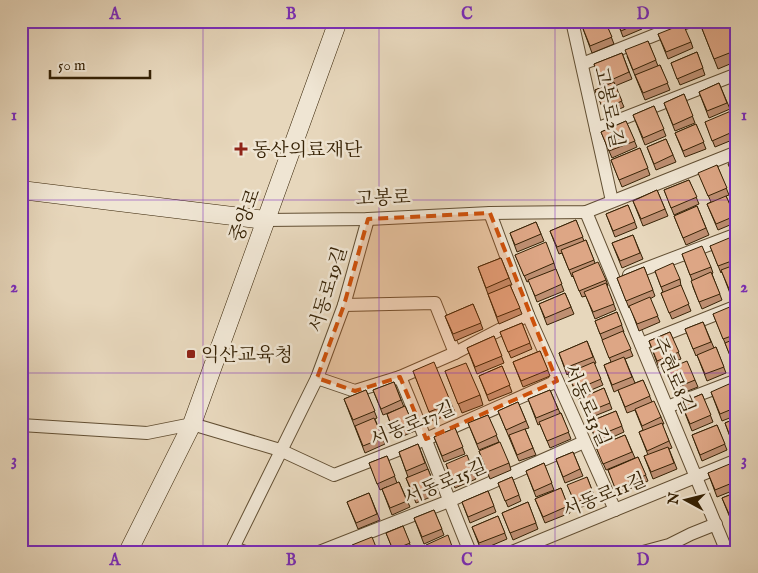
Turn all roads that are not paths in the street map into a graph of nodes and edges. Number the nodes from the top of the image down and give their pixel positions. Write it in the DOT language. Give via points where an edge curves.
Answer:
graph roads {
  1 [pos="338,21"];
  2 [pos="572,21"];
  3 [pos="690,21"];
  4 [pos="582,64"];
  5 [pos="737,74"];
  6 [pos="596,129"];
  7 [pos="737,152"];
  8 [pos="21,190"];
  9 [pos="612,202"];
  10 [pos="586,212"];
  11 [pos="490,213"];
  12 [pos="368,219"];
  13 [pos="265,220"];
  14 [pos="737,234"];
  15 [pos="614,280"];
  16 [pos="344,305"];
  17 [pos="737,306"];
  18 [pos="528,315"];
  19 [pos="641,344"];
  20 [pos="455,353"];
  21 [pos="400,377"];
  22 [pos="317,378"];
  23 [pos="737,380"];
  24 [pos="557,381"];
  25 [pos="667,406"];
  26 [pos="192,424"];
  27 [pos="21,425"];
  28 [pos="426,439"];
  29 [pos="584,442"];
  30 [pos="280,450"];
  31 [pos="737,460"];
  32 [pos="696,477"];
  33 [pos="449,501"];
  34 [pos="615,510"];
  35 [pos="716,524"];
  36 [pos="232,550"];
  37 [pos="521,551"];
  38 [pos="128,552"];
  39 [pos="246,552"];
  40 [pos="319,552"];
  41 [pos="470,552"];
  42 [pos="643,552"];
  43 [pos="728,552"];
  1 -- 13 [label="street, 중앙로"];
  2 -- 4 [label="street, 고봉로2길"];
  3 -- 4 [label="street"];
  4 -- 6 [label="street, 고봉로2길"];
  5 -- 6 [label="street"];
  6 -- 9 [label="street, 고봉로2길"];
  7 -- 9 [label="street, 고봉로"];
  8 -- 13 [label="street, 고봉로"];
  9 -- 10 [label="street, 고봉로"];
  10 -- 11 [label="street, 고봉로"];
  10 -- 15 [label="street, 주현로8길"];
  11 -- 12 [label="street, 고봉로"];
  11 -- 18 [label="street, 서동로13길"];
  12 -- 13 [label="street, 고봉로"];
  12 -- 16 [label="street, 서동로19길"];
  13 -- 26 [label="street, 중앙로"];
  14 -- 15 [label="street"];
  15 -- 19 [label="street, 주현로8길"];
  16 -- 20 [label="street" via="435,303"];
  16 -- 22 [label="street, 서동로19길"];
  17 -- 19 [label="street"];
  18 -- 20 [label="street"];
  18 -- 24 [label="street, 서동로13길"];
  19 -- 25 [label="street, 주현로8길"];
  20 -- 21 [label="street"];
  21 -- 22 [label="street" via="355,391"];
  21 -- 28 [label="street"];
  22 -- 30 [label="street, 서동로19길"];
  23 -- 25 [label="street"];
  24 -- 28 [label="street, 서동로17길"];
  24 -- 29 [label="street, 서동로13길"];
  25 -- 32 [label="street, 주현로8길"];
  26 -- 27 [label="street" via="147,433"];
  26 -- 30 [label="street"];
  26 -- 38 [label="street, 중앙로"];
  28 -- 30 [label="street, 서동로17길" via="334,475"];
  28 -- 33 [label="street"];
  29 -- 33 [label="street, 서동로15길"];
  29 -- 34 [label="street, 서동로13길"];
  30 -- 36 [label="street, 서동로19길"];
  31 -- 32 [label="street, 서동로11길"];
  32 -- 34 [label="street, 서동로11길"];
  32 -- 35 [label="street, 주현로8길"];
  33 -- 40 [label="street, 서동로15길"];
  33 -- 41 [label="street"];
  34 -- 37 [label="street, 서동로11길"];
  35 -- 42 [label="street" via="669,545"];
  35 -- 43 [label="street, 주현로8길"];
  36 -- 39 [label="street"];
}
